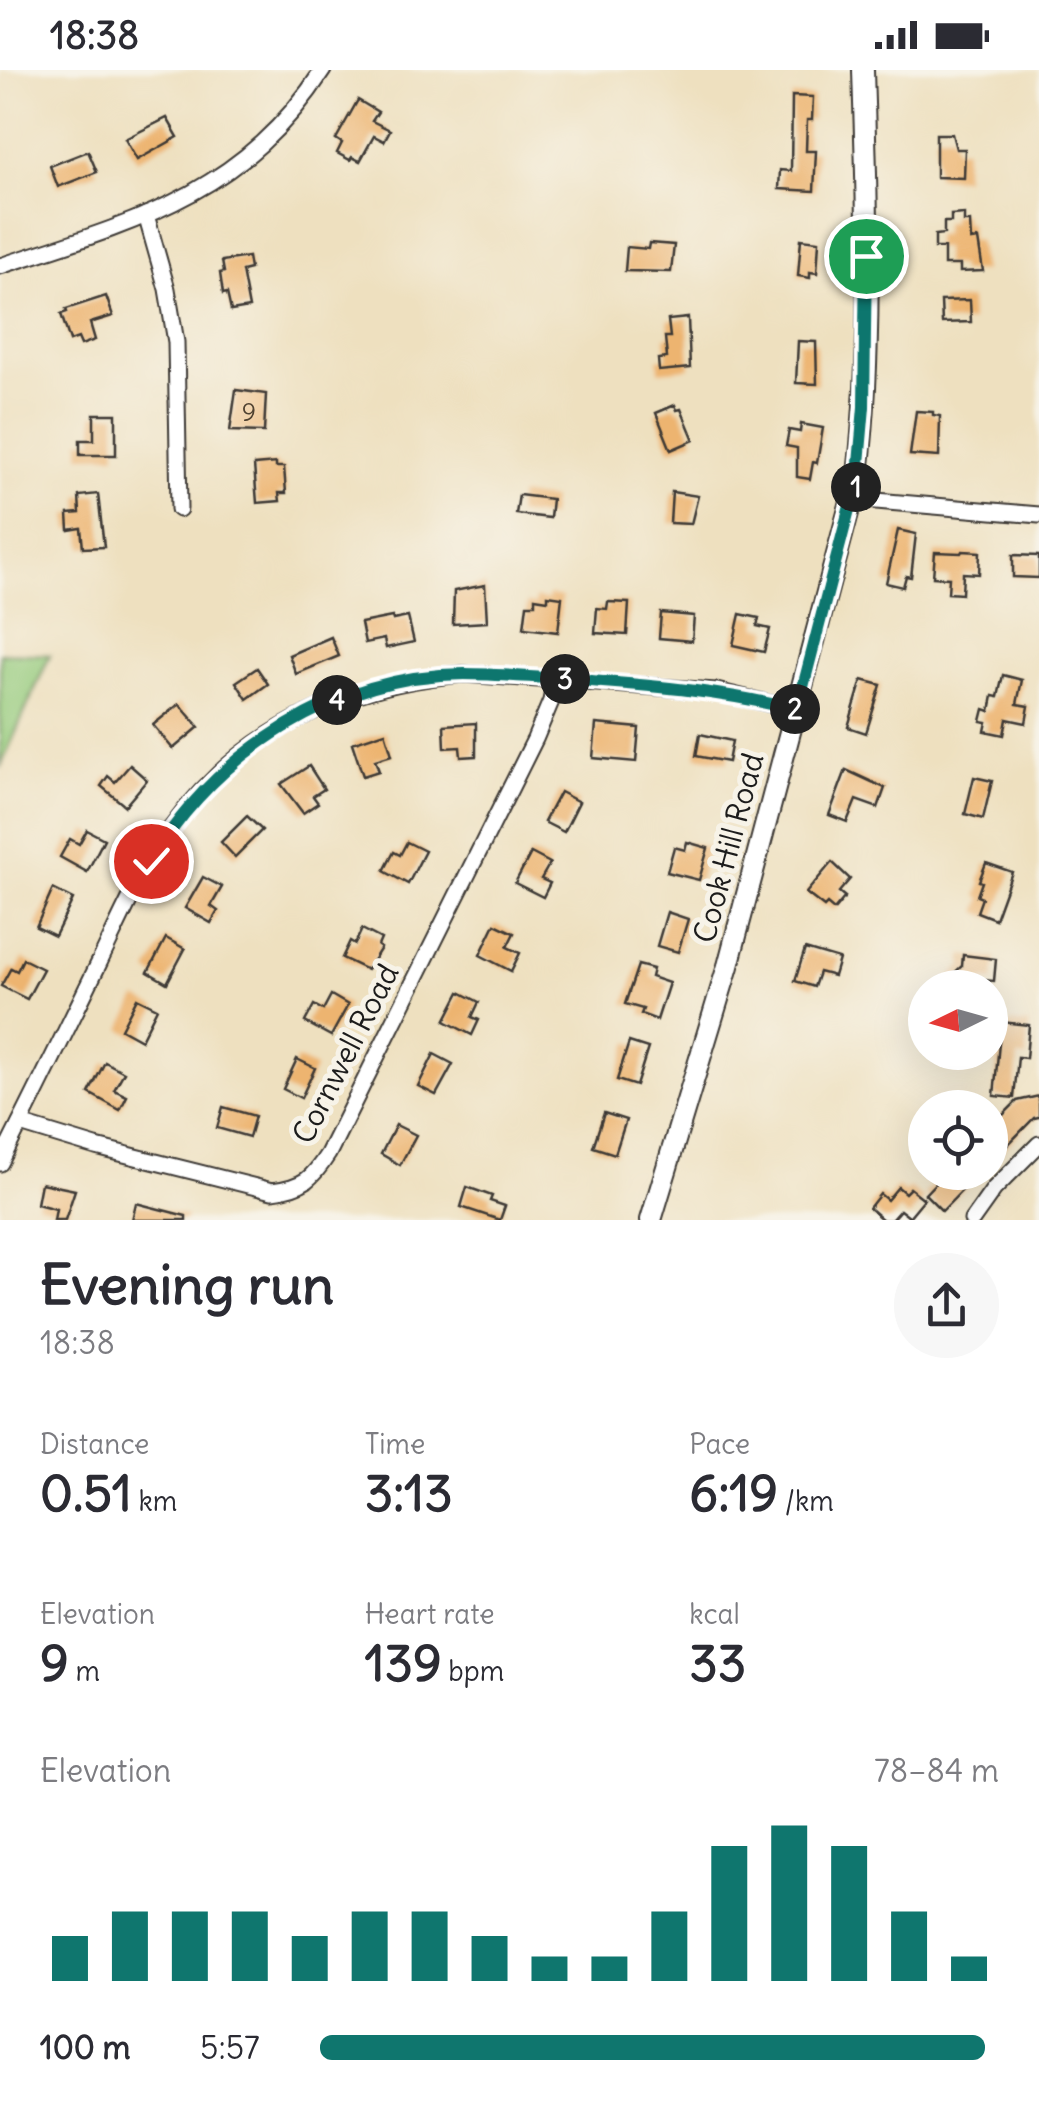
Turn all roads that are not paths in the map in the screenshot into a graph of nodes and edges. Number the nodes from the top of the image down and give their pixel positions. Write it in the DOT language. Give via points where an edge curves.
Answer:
graph roads {
  1 [pos="323,70"];
  2 [pos="863,70"];
  3 [pos="146,215"];
  4 [pos="0,266"];
  5 [pos="853,499"];
  6 [pos="178,509"];
  7 [pos="1039,514"];
  8 [pos="554,679"];
  9 [pos="797,710"];
  10 [pos="20,1124"];
  11 [pos="1039,1144"];
  12 [pos="0,1164"];
  13 [pos="651,1220"];
  14 [pos="972,1220"];
  1 -- 3 [label="street" via="271,136 229,172"];
  2 -- 5 [label="street, Cook Hill Road" via="864,407"];
  3 -- 4 [label="street"];
  3 -- 6 [label="street" via="176,342"];
  5 -- 7 [label="street"];
  5 -- 9 [label="street, Cook Hill Road"];
  8 -- 9 [label="street" via="716,691"];
  8 -- 10 [label="street" via="463,674 368,689 274,731 230,766 200,793 151,861"];
  8 -- 10 [label="street, Cornwell Road" via="535,739 313,1177 272,1191"];
  9 -- 13 [label="street, Cook Hill Road"];
  10 -- 12 [label="street"];
  11 -- 14 [label="street"];
}
